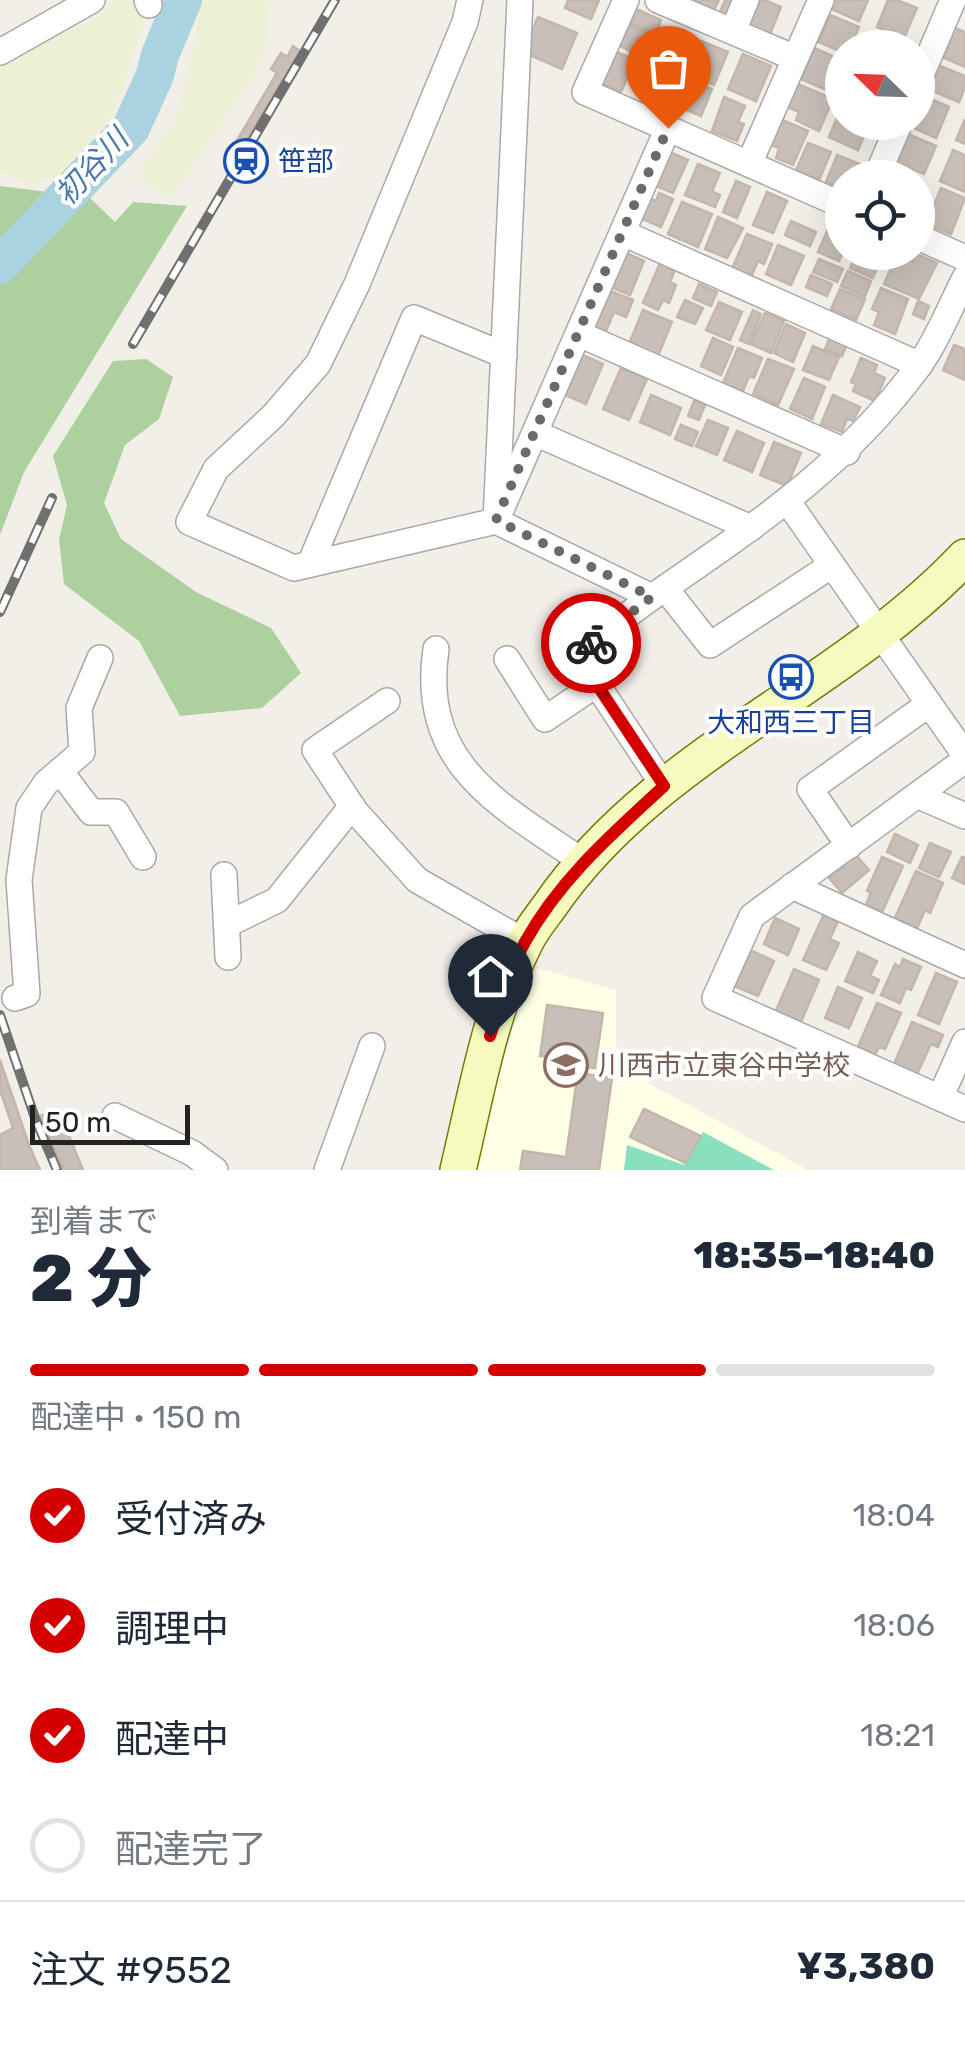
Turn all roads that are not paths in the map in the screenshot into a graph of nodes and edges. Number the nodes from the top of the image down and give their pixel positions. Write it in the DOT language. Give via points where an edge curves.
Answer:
graph roads {
  1 [pos="92,0"];
  2 [pos="470,0"];
  3 [pos="520,0"];
  4 [pos="626,0"];
  5 [pos="658,0"];
  6 [pos="746,0"];
  7 [pos="821,0"];
  8 [pos="953,0"];
  9 [pos="733,32"];
  10 [pos="935,42"];
  11 [pos="0,52"];
  12 [pos="796,58"];
  13 [pos="668,128"];
  14 [pos="749,164"];
  15 [pos="825,197"];
  16 [pos="623,233"];
  17 [pos="935,245"];
  18 [pos="965,258"];
  19 [pos="965,278"];
  20 [pos="578,334"];
  21 [pos="504,355"];
  22 [pos="920,364"];
  23 [pos="535,433"];
  24 [pos="847,452"];
  25 [pos="788,502"];
  26 [pos="496,520"];
  27 [pos="751,528"];
  28 [pos="965,558"];
  29 [pos="310,564"];
  30 [pos="832,565"];
  31 [pos="658,593"];
  32 [pos="880,634"];
  33 [pos="436,649"];
  34 [pos="100,658"];
  35 [pos="507,658"];
  36 [pos="597,684"];
  37 [pos="387,701"];
  38 [pos="929,704"];
  39 [pos="965,758"];
  40 [pos="60,771"];
  41 [pos="664,786"];
  42 [pos="919,796"];
  43 [pos="352,806"];
  44 [pos="965,816"];
  45 [pos="848,846"];
  46 [pos="142,857"];
  47 [pos="582,861"];
  48 [pos="224,875"];
  49 [pos="792,886"];
  50 [pos="228,924"];
  51 [pos="525,942"];
  52 [pos="228,958"];
  53 [pos="965,965"];
  54 [pos="15,998"];
  55 [pos="965,1042"];
  56 [pos="372,1046"];
  57 [pos="940,1098"];
  58 [pos="965,1108"];
  59 [pos="116,1116"];
  60 [pos="215,1170"];
  61 [pos="327,1170"];
  62 [pos="458,1170"];
  1 -- 11 [label="street"];
  2 -- 29 [label="street" via="357,284 318,364 216,468 189,522 294,568"];
  3 -- 21 [label="street"];
  4 -- 13 [label="street" via="585,92"];
  5 -- 9 [label="street"];
  6 -- 9 [label="street"];
  7 -- 12 [label="street"];
  8 -- 10 [label="street"];
  9 -- 12 [label="street"];
  12 -- 14 [label="street"];
  13 -- 14 [label="street"];
  13 -- 16 [label="street"];
  14 -- 15 [label="street"];
  16 -- 20 [label="street"];
  16 -- 22 [label="street"];
  17 -- 18 [label="street"];
  19 -- 22 [label="street"];
  20 -- 23 [label="street"];
  20 -- 24 [label="street"];
  21 -- 26 [label="street"];
  21 -- 29 [label="street" via="414,318"];
  22 -- 24 [label="street"];
  23 -- 26 [label="street"];
  23 -- 27 [label="street"];
  24 -- 25 [label="street"];
  25 -- 27 [label="street"];
  25 -- 30 [label="street"];
  26 -- 29 [label="street"];
  26 -- 31 [label="street"];
  27 -- 31 [label="street"];
  28 -- 32 [label="street"];
  30 -- 31 [label="street" via="710,645"];
  30 -- 32 [label="street"];
  31 -- 36 [label="street" via="576,653"];
  32 -- 38 [label="street"];
  32 -- 41 [label="street"];
  33 -- 47 [label="street" via="437,722 459,764 484,791"];
  34 -- 40 [label="street" via="79,708 82,752"];
  35 -- 36 [label="street" via="545,719"];
  36 -- 41 [label="street"];
  37 -- 43 [label="street" via="316,750"];
  38 -- 39 [label="street"];
  38 -- 45 [label="street" via="810,789"];
  39 -- 42 [label="street"];
  40 -- 46 [label="street" via="91,812 116,812"];
  40 -- 54 [label="street" via="29,808 19,880 28,994"];
  41 -- 47 [label="street"];
  42 -- 44 [label="street"];
  42 -- 45 [label="street"];
  43 -- 50 [label="street" via="276,900"];
  43 -- 51 [label="street" via="418,880"];
  45 -- 49 [label="street"];
  47 -- 51 [label="street"];
  48 -- 50 [label="street"];
  49 -- 53 [label="street"];
  49 -- 57 [label="street" via="752,916 716,998"];
  50 -- 52 [label="street"];
  51 -- 62 [label="street" via="490,1036"];
  55 -- 57 [label="street"];
  56 -- 61 [label="street"];
  57 -- 58 [label="street"];
  59 -- 60 [label="street"];
}
